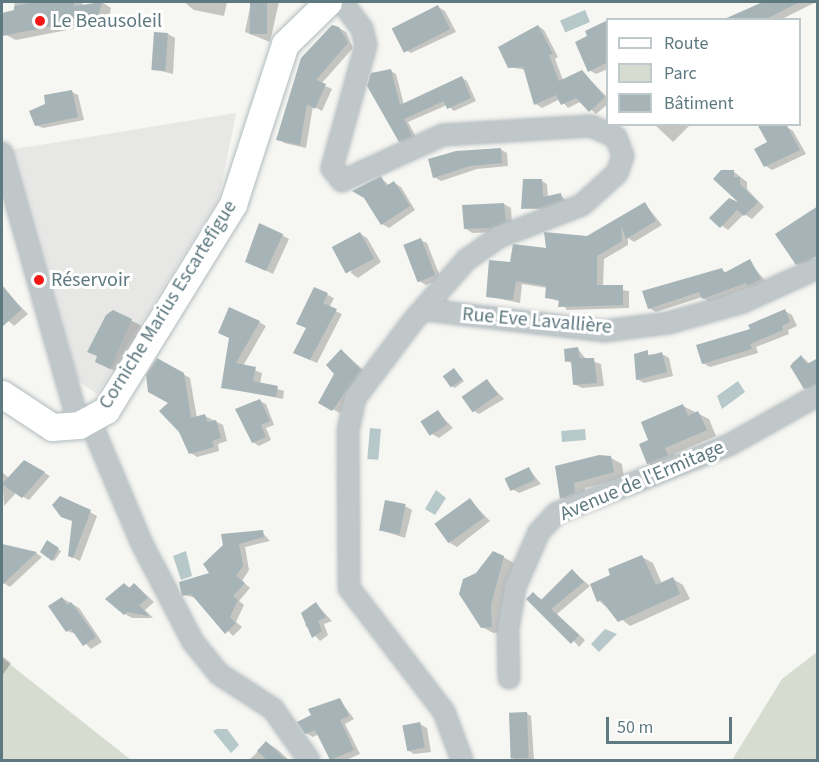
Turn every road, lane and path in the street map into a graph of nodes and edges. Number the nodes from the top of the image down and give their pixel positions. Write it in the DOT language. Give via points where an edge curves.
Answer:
graph roads {
  1 [pos="328,2"];
  2 [pos="342,2"];
  3 [pos="2,153"];
  4 [pos="818,268"];
  5 [pos="426,310"];
  6 [pos="2,394"];
  7 [pos="818,395"];
  8 [pos="85,423"];
  9 [pos="509,678"];
  10 [pos="309,760"];
  11 [pos="462,760"];
  1 -- 8 [label="main road, Corniche Marius Escartefigue" via="285,44 265,94 233,204 114,400"];
  2 -- 5 [label="street" via="362,29 366,45 332,168 342,181 443,135 591,126 616,137 623,156 617,173 582,205 499,237 467,259"];
  3 -- 8 [label="street"];
  4 -- 5 [label="street, Rue Eve Lavallière" via="743,302 668,323 604,331"];
  5 -- 11 [label="street" via="413,321 355,398 348,431 349,588 444,712"];
  6 -- 8 [label="main road, Corniche Marius Escartefigue" via="44,425"];
  7 -- 9 [label="street, Avenue de l'Ermitage" via="729,445 557,513 539,532 516,587 508,629"];
  8 -- 10 [label="street" via="193,642 219,674 273,709"];
}
